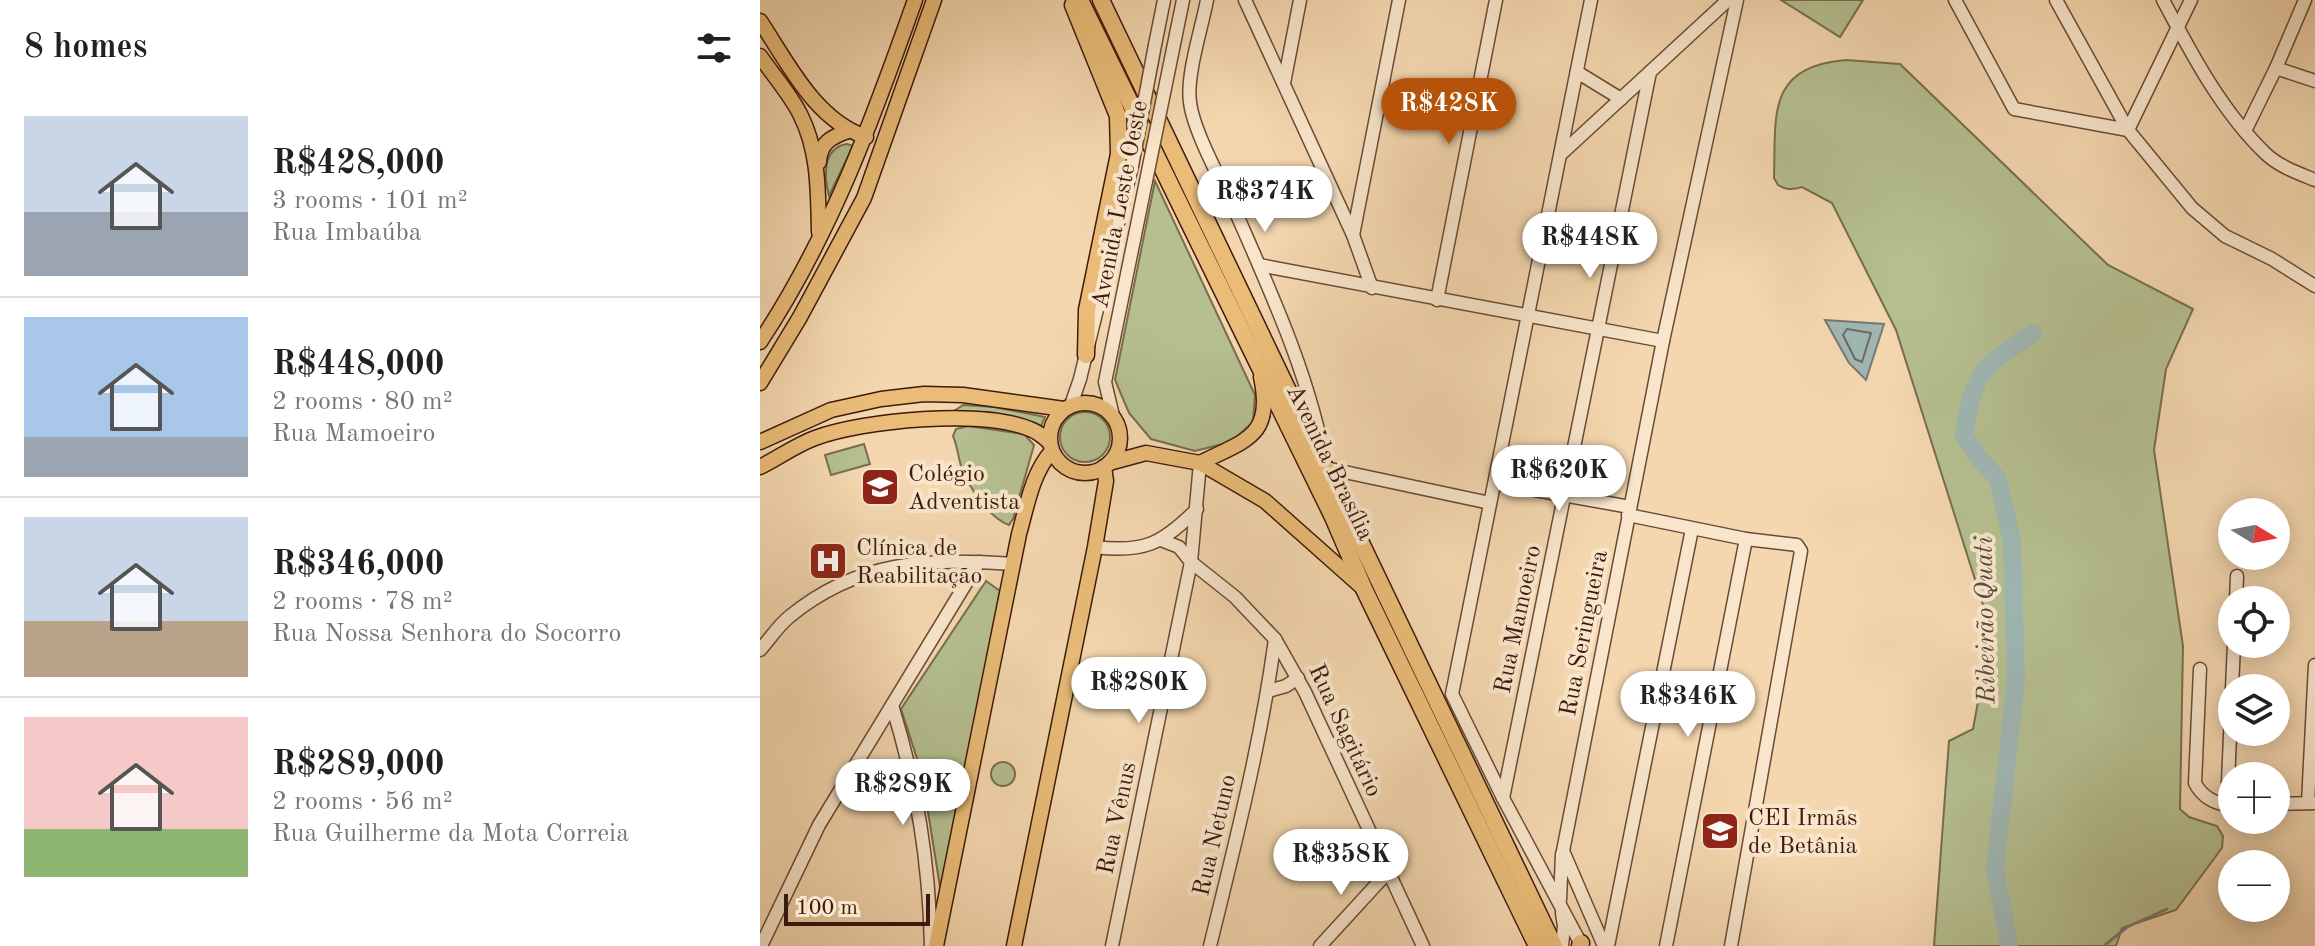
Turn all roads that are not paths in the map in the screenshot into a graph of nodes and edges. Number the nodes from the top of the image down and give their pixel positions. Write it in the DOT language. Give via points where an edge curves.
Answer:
graph roads {
  1 [pos="915,0"];
  2 [pos="934,0"];
  3 [pos="1071,0"];
  4 [pos="1080,0"];
  5 [pos="1101,0"];
  6 [pos="1164,0"];
  7 [pos="1207,0"];
  8 [pos="1245,0"];
  9 [pos="1300,0"];
  10 [pos="1399,0"];
  11 [pos="1496,0"];
  12 [pos="1591,0"];
  13 [pos="1728,0"];
  14 [pos="1737,0"];
  15 [pos="1955,0"];
  16 [pos="2056,0"];
  17 [pos="2163,0"];
  18 [pos="2191,0"];
  19 [pos="2305,0"];
  20 [pos="1183,3"];
  21 [pos="760,21"];
  22 [pos="2178,28"];
  23 [pos="768,43"];
  24 [pos="760,56"];
  25 [pos="2276,68"];
  26 [pos="1577,72"];
  27 [pos="1650,72"];
  28 [pos="2315,81"];
  29 [pos="1284,83"];
  30 [pos="1621,99"];
  31 [pos="2128,130"];
  32 [pos="848,131"];
  33 [pos="2245,131"];
  34 [pos="866,137"];
  35 [pos="1561,154"];
  36 [pos="818,173"];
  37 [pos="2315,180"];
  38 [pos="864,198"];
  39 [pos="1353,235"];
  40 [pos="819,237"];
  41 [pos="1259,265"];
  42 [pos="2315,286"];
  43 [pos="1372,288"];
  44 [pos="1437,300"];
  45 [pos="1528,316"];
  46 [pos="1598,330"];
  47 [pos="1663,341"];
  48 [pos="760,342"];
  49 [pos="1086,355"];
  50 [pos="1258,365"];
  51 [pos="760,383"];
  52 [pos="1068,407"];
  53 [pos="808,420"];
  54 [pos="1116,421"];
  55 [pos="815,438"];
  56 [pos="760,442"];
  57 [pos="1051,447"];
  58 [pos="1146,453"];
  59 [pos="1200,463"];
  60 [pos="1107,465"];
  61 [pos="760,467"];
  62 [pos="1326,468"];
  63 [pos="1495,483"];
  64 [pos="1565,496"];
  65 [pos="1490,503"];
  66 [pos="1197,509"];
  67 [pos="1629,511"];
  68 [pos="1692,529"];
  69 [pos="1746,539"];
  70 [pos="1161,540"];
  71 [pos="1095,547"];
  72 [pos="979,562"];
  73 [pos="1191,562"];
  74 [pos="1013,564"];
  75 [pos="2237,576"];
  76 [pos="2237,586"];
  77 [pos="1364,589"];
  78 [pos="1275,639"];
  79 [pos="760,650"];
  80 [pos="2315,665"];
  81 [pos="2200,669"];
  82 [pos="1298,678"];
  83 [pos="1268,691"];
  84 [pos="892,705"];
  85 [pos="1503,798"];
  86 [pos="2218,801"];
  87 [pos="2311,803"];
  88 [pos="2290,804"];
  89 [pos="1563,851"];
  90 [pos="1388,872"];
  91 [pos="1561,904"];
  92 [pos="764,927"];
  93 [pos="1581,945"];
  94 [pos="761,946"];
  95 [pos="934,946"];
  96 [pos="1014,946"];
  97 [pos="1112,946"];
  98 [pos="1210,946"];
  99 [pos="1320,946"];
  100 [pos="1423,946"];
  101 [pos="1537,946"];
  102 [pos="1554,946"];
  103 [pos="1562,946"];
  104 [pos="1606,946"];
  105 [pos="1666,946"];
  106 [pos="1731,946"];
  1 -- 34 [label="main road"];
  2 -- 38 [label="main road"];
  3 -- 49 [label="highway" via="1112,97 1120,130 1087,310"];
  4 -- 50 [label="highway, Avenida Brasília"];
  5 -- 62 [label="highway, Avenida Brasília"];
  6 -- 49 [label="street, bridge" via="1132,166"];
  7 -- 41 [label="street" via="1189,101"];
  8 -- 29 [label="street"];
  9 -- 29 [label="street"];
  10 -- 39 [label="street"];
  11 -- 44 [label="street"];
  12 -- 26 [label="street"];
  13 -- 27 [label="street"];
  14 -- 47 [label="street, Rua Seringueira"];
  15 -- 31 [label="street" via="2014,109"];
  16 -- 31 [label="street"];
  17 -- 22 [label="street"];
  18 -- 22 [label="street"];
  19 -- 25 [label="street"];
  20 -- 54 [label="street, Avenida Leste Oeste, bridge" via="1105,382"];
  21 -- 23 [label="main road"];
  22 -- 31 [label="street"];
  22 -- 33 [label="street"];
  23 -- 32 [label="main road"];
  24 -- 36 [label="main road" via="800,113"];
  25 -- 28 [label="street"];
  25 -- 33 [label="street"];
  26 -- 30 [label="street"];
  26 -- 35 [label="street"];
  27 -- 30 [label="street"];
  27 -- 46 [label="street, Rua Mamoeiro"];
  29 -- 39 [label="street"];
  30 -- 35 [label="street"];
  31 -- 42 [label="street" via="2211,225"];
  32 -- 34 [label="main road"];
  32 -- 36 [label="main road" via="824,144"];
  33 -- 37 [label="street" via="2268,156"];
  34 -- 38 [label="main road" via="873,150"];
  34 -- 40 [label="main road"];
  35 -- 45 [label="street"];
  36 -- 40 [label="main road"];
  38 -- 51 [label="main road"];
  39 -- 43 [label="street"];
  40 -- 48 [label="main road"];
  41 -- 43 [label="street"];
  41 -- 62 [label="street" via="1318,422"];
  43 -- 44 [label="street"];
  44 -- 45 [label="street"];
  45 -- 46 [label="street"];
  45 -- 63 [label="street"];
  46 -- 47 [label="street"];
  46 -- 64 [label="street, Rua Mamoeiro"];
  47 -- 67 [label="street, Rua Seringueira"];
  49 -- 52 [label="street"];
  50 -- 59 [label="main road" via="1264,392 1261,426 1244,443"];
  50 -- 77 [label="highway, Avenida Brasília"];
  52 -- 53 [label="main road" via="924,394 831,410"];
  52 -- 54 [label="main road" via="1094,403"];
  52 -- 57 [label="main road" via="1054,420"];
  53 -- 55 [label="main road"];
  53 -- 56 [label="main road"];
  54 -- 58 [label="main road"];
  54 -- 60 [label="main road" via="1118,449"];
  55 -- 57 [label="main road" via="865,425 981,420 1026,427"];
  55 -- 61 [label="main road"];
  57 -- 60 [label="main road" via="1071,470 1094,472"];
  57 -- 74 [label="main road" via="1033,487"];
  58 -- 59 [label="main road"];
  58 -- 60 [label="main road"];
  59 -- 66 [label="street, Rua Vênus"];
  59 -- 77 [label="main road" via="1265,501"];
  60 -- 71 [label="main road"];
  62 -- 65 [label="street"];
  62 -- 102 [label="highway, Avenida Brasília"];
  63 -- 64 [label="street"];
  63 -- 65 [label="street"];
  64 -- 67 [label="street"];
  64 -- 85 [label="street, Rua Mamoeiro"];
  65 -- 85 [label="street" via="1452,694"];
  66 -- 70 [label="street"];
  66 -- 73 [label="street, Rua Vênus"];
  67 -- 68 [label="street"];
  67 -- 89 [label="street, Rua Seringueira"];
  68 -- 69 [label="street"];
  68 -- 104 [label="street"];
  69 -- 105 [label="street"];
  69 -- 106 [label="street" via="1797,545 1801,551"];
  70 -- 71 [label="street" via="1122,550"];
  70 -- 73 [label="street, Rua Sagitário" via="1179,547"];
  71 -- 96 [label="main road"];
  72 -- 74 [label="street"];
  72 -- 79 [label="street" via="883,568 835,586 788,618"];
  72 -- 84 [label="street"];
  73 -- 78 [label="street, Rua Sagitário"];
  73 -- 97 [label="street, Rua Vênus"];
  74 -- 95 [label="main road"];
  75 -- 76 [label="street"];
  77 -- 101 [label="highway, Avenida Brasília"];
  78 -- 82 [label="street, Rua Sagitário"];
  78 -- 83 [label="street, Rua Netuno"];
  80 -- 87 [label="street"];
  81 -- 86 [label="street" via="2195,783 2200,793"];
  82 -- 83 [label="street"];
  82 -- 90 [label="street, Rua Sagitário"];
  83 -- 98 [label="street, Rua Netuno"];
  84 -- 92 [label="street"];
  84 -- 95 [label="street" via="911,767 930,880"];
  85 -- 91 [label="street"];
  87 -- 88 [label="street"];
  89 -- 91 [label="street, Rua Seringueira"];
  89 -- 104 [label="street"];
  90 -- 99 [label="street"];
  90 -- 100 [label="street, Rua Sagitário"];
  91 -- 93 [label="street"];
  91 -- 103 [label="street, Rua Seringueira"];
  92 -- 94 [label="street"];
}
